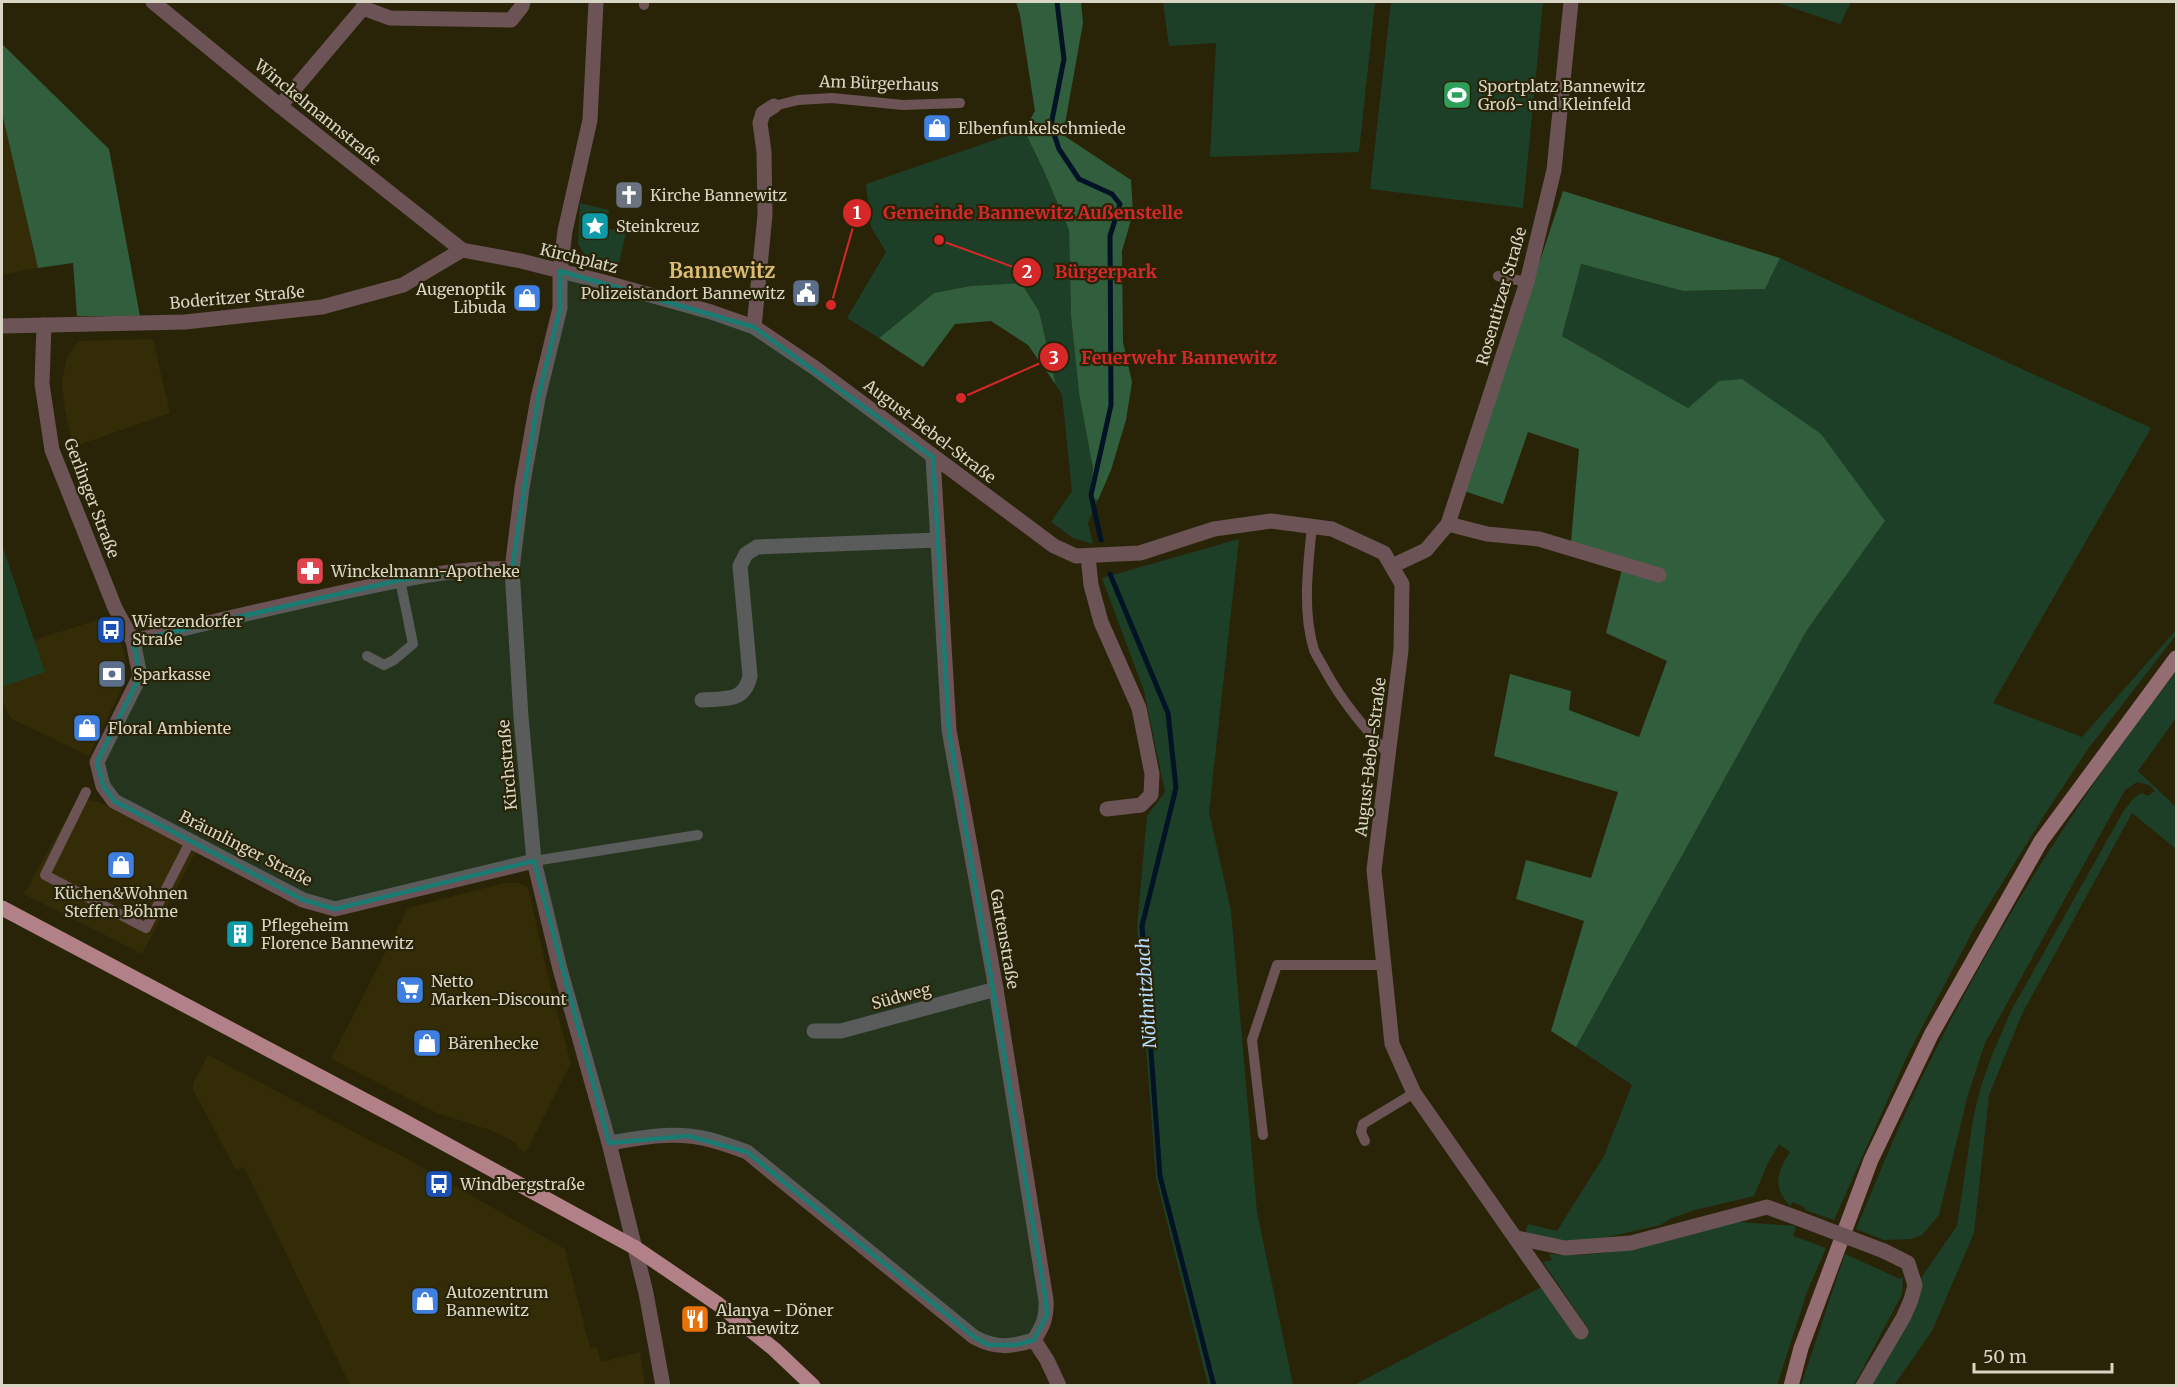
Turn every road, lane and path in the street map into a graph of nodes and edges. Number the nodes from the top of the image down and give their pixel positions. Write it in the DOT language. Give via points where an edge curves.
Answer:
graph roads {
  1 [pos="153,2"];
  2 [pos="522,2"];
  3 [pos="596,2"];
  4 [pos="1571,2"];
  5 [pos="364,5"];
  6 [pos="960,102"];
  7 [pos="280,106"];
  8 [pos="774,106"];
  9 [pos="462,250"];
  10 [pos="560,271"];
  11 [pos="1498,276"];
  12 [pos="1527,282"];
  13 [pos="44,325"];
  14 [pos="2,326"];
  15 [pos="754,327"];
  16 [pos="933,457"];
  17 [pos="1448,524"];
  18 [pos="1312,526"];
  19 [pos="939,540"];
  20 [pos="1088,556"];
  21 [pos="1392,566"];
  22 [pos="512,569"];
  23 [pos="1659,575"];
  24 [pos="400,580"];
  25 [pos="133,641"];
  26 [pos="367,656"];
  27 [pos="2176,658"];
  28 [pos="702,700"];
  29 [pos="1389,755"];
  30 [pos="86,792"];
  31 [pos="1107,808"];
  32 [pos="699,835"];
  33 [pos="191,840"];
  34 [pos="534,861"];
  35 [pos="2,908"];
  36 [pos="1384,965"];
  37 [pos="996,989"];
  38 [pos="814,1031"];
  39 [pos="1414,1093"];
  40 [pos="1263,1135"];
  41 [pos="1365,1141"];
  42 [pos="609,1143"];
  43 [pos="1517,1238"];
  44 [pos="634,1247"];
  45 [pos="1581,1332"];
  46 [pos="1034,1340"];
  47 [pos="663,1386"];
  48 [pos="813,1386"];
  49 [pos="1059,1386"];
  50 [pos="1791,1386"];
  51 [pos="1863,1386"];
  1 -- 7 [label="street, Winckelmannstraße"];
  2 -- 5 [label="street" via="511,20 390,18"];
  3 -- 10 [label="street, Kirchstraße" via="590,120"];
  4 -- 12 [label="street, Rosentitzer Straße" via="1554,170"];
  5 -- 7 [label="street"];
  6 -- 8 [label="lane, Am Bürgerhaus" via="903,105 832,98"];
  7 -- 9 [label="street, Winckelmannstraße"];
  8 -- 15 [label="street, Am Bürgerhaus" via="763,113 760,123 765,152 765,215"];
  9 -- 10 [label="street, Kirchplatz"];
  9 -- 13 [label="street, Boderitzer Straße" via="403,285 322,307 185,322"];
  10 -- 15 [label="street, Kirchplatz"];
  10 -- 22 [label="street, Kirchstraße" via="560,308 536,410"];
  11 -- 12 [label="lane"];
  12 -- 17 [label="street, Rosentitzer Straße"];
  13 -- 14 [label="street, Boderitzer Straße"];
  13 -- 25 [label="street, Gerlinger Straße" via="42,384 52,450 115,608"];
  15 -- 16 [label="street, August-Bebel-Straße"];
  16 -- 19 [label="street, Gartenstraße"];
  16 -- 20 [label="street, August-Bebel-Straße" via="1054,546"];
  17 -- 21 [label="street, Rosentitzer Straße" via="1426,550"];
  17 -- 23 [label="street" via="1487,534 1539,539"];
  18 -- 20 [label="street, August-Bebel-Straße" via="1271,521 1214,529 1140,553"];
  18 -- 21 [label="street, August-Bebel-Straße" via="1332,529 1384,553"];
  18 -- 29 [label="lane" via="1307,585 1315,651 1336,689"];
  19 -- 28 [label="street" via="757,548 746,554 740,566 750,676 747,689 737,697"];
  19 -- 37 [label="street, Gartenstraße" via="949,730"];
  20 -- 31 [label="street" via="1101,622 1139,708 1152,774 1151,795 1141,805"];
  21 -- 29 [label="street, August-Bebel-Straße" via="1402,584 1401,650"];
  22 -- 24 [label="street" via="482,568"];
  22 -- 34 [label="street, Kirchstraße"];
  24 -- 25 [label="street"];
  24 -- 26 [label="lane" via="413,644 384,664"];
  25 -- 33 [label="street, Bräunlinger Straße" via="140,676 98,762 103,786 114,801"];
  27 -- 50 [label="main road" via="2042,841 1931,1035 1871,1161 1801,1348"];
  29 -- 36 [label="street, August-Bebel-Straße" via="1374,870"];
  30 -- 33 [label="lane" via="45,875 146,928"];
  32 -- 34 [label="lane"];
  33 -- 34 [label="street, Bräunlinger Straße" via="303,900 335,909"];
  34 -- 42 [label="street, Kirchstraße"];
  35 -- 44 [label="main road"];
  36 -- 39 [label="street, August-Bebel-Straße" via="1392,1044"];
  36 -- 40 [label="lane" via="1277,965 1252,1040"];
  37 -- 38 [label="street, Südweg" via="841,1031"];
  37 -- 46 [label="street, Gartenstraße" via="1046,1300 1047,1316"];
  39 -- 41 [label="lane" via="1363,1125"];
  39 -- 43 [label="street, August-Bebel-Straße"];
  42 -- 44 [label="street, Kirchstraße"];
  42 -- 46 [label="street" via="654,1136 688,1136 715,1140 747,1152 974,1337 987,1345 1002,1346"];
  43 -- 45 [label="street, August-Bebel-Straße"];
  43 -- 51 [label="street, bridge" via="1565,1248 1631,1243 1767,1207 1884,1251 1908,1263 1915,1285 1903,1318"];
  44 -- 47 [label="street"];
  44 -- 48 [label="main road" via="718,1304"];
  46 -- 49 [label="street"];
}
